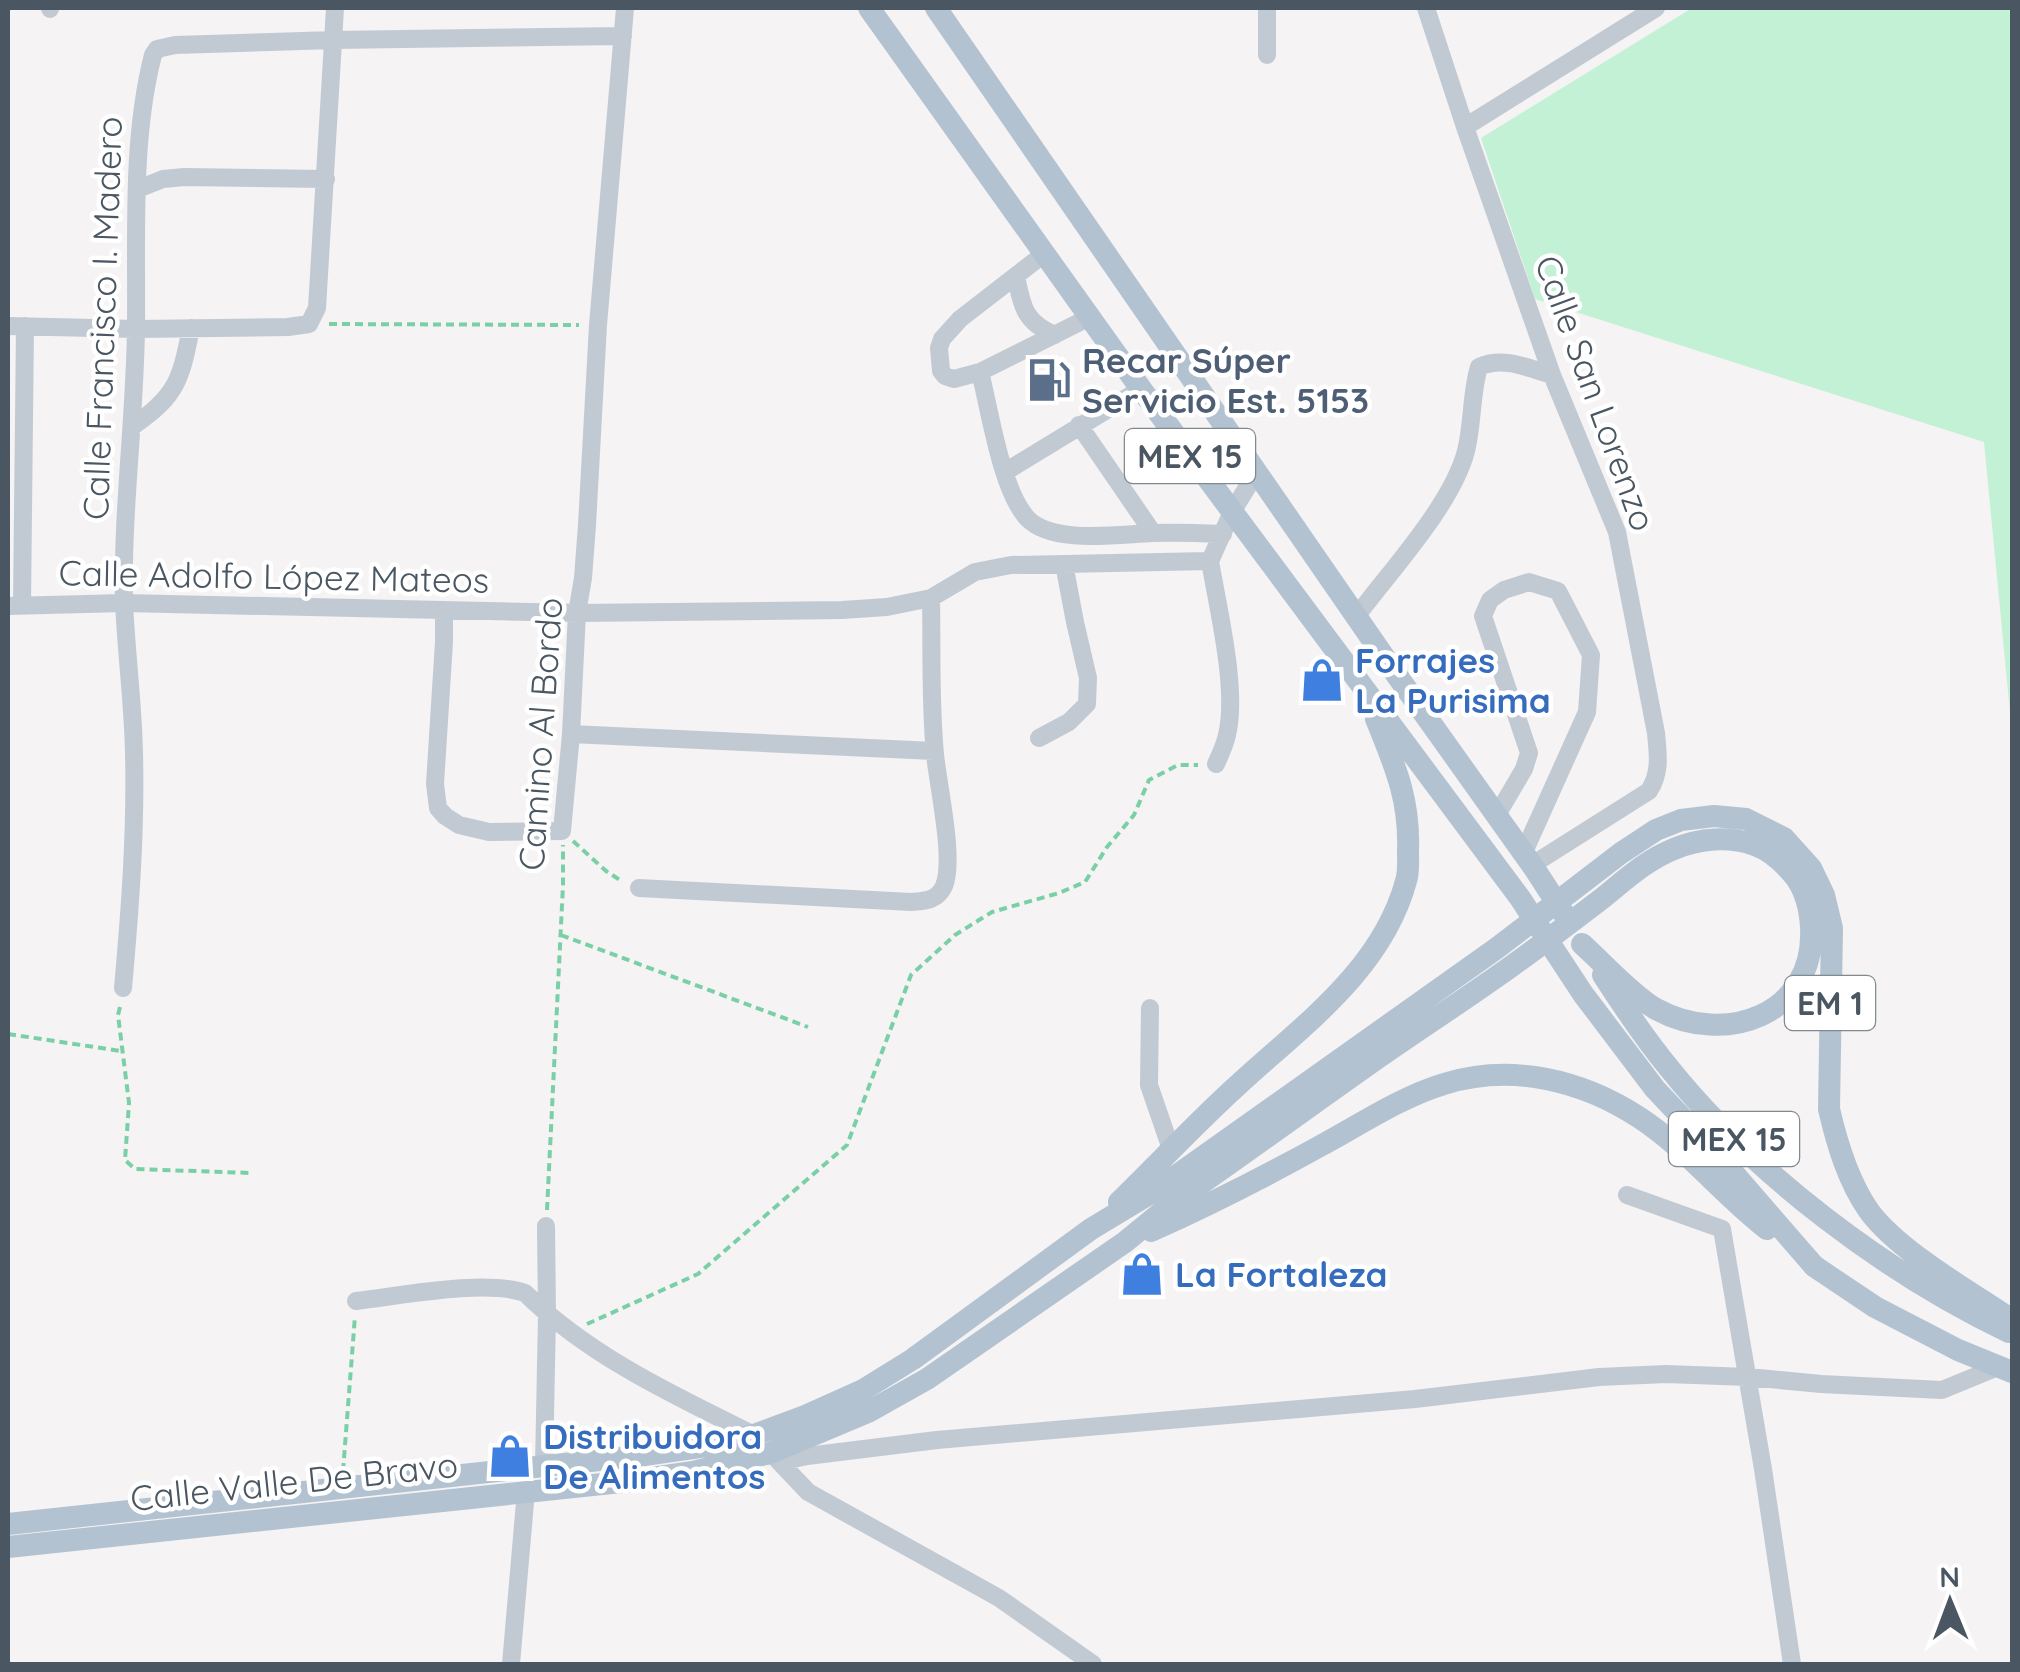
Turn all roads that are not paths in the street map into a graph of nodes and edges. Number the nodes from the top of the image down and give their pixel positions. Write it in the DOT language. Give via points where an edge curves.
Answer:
graph roads {
  1 [pos="335,8"];
  2 [pos="625,8"];
  3 [pos="869,8"];
  4 [pos="936,8"];
  5 [pos="1267,8"];
  6 [pos="1426,8"];
  7 [pos="1656,8"];
  8 [pos="624,36"];
  9 [pos="333,40"];
  10 [pos="1267,55"];
  11 [pos="1465,126"];
  12 [pos="326,179"];
  13 [pos="138,189"];
  14 [pos="1044,254"];
  15 [pos="1016,276"];
  16 [pos="1090,317"];
  17 [pos="16,326"];
  18 [pos="191,328"];
  19 [pos="136,329"];
  20 [pos="1055,334"];
  21 [pos="980,372"];
  22 [pos="1552,375"];
  23 [pos="1141,389"];
  24 [pos="1079,425"];
  25 [pos="132,426"];
  26 [pos="1005,472"];
  27 [pos="1256,473"];
  28 [pos="1227,523"];
  29 [pos="1153,533"];
  30 [pos="1210,562"];
  31 [pos="1064,564"];
  32 [pos="932,598"];
  33 [pos="124,603"];
  34 [pos="15,606"];
  35 [pos="444,611"];
  36 [pos="576,613"];
  37 [pos="1356,617"];
  38 [pos="1363,688"];
  39 [pos="571,734"];
  40 [pos="1039,738"];
  41 [pos="934,751"];
  42 [pos="1216,764"];
  43 [pos="1497,815"];
  44 [pos="1528,858"];
  45 [pos="639,888"];
  46 [pos="1582,944"];
  47 [pos="1504,958"];
  48 [pos="123,988"];
  49 [pos="1150,1008"];
  50 [pos="1171,1149"];
  51 [pos="1627,1194"];
  52 [pos="546,1226"];
  53 [pos="1092,1229"];
  54 [pos="1124,1242"];
  55 [pos="1814,1266"];
  56 [pos="356,1301"];
  57 [pos="548,1315"];
  58 [pos="2012,1320"];
  59 [pos="2012,1333"];
  60 [pos="2005,1369"];
  61 [pos="1748,1377"];
  62 [pos="768,1450"];
  63 [pos="544,1466"];
  64 [pos="526,1492"];
  65 [pos="8,1524"];
  66 [pos="8,1548"];
  67 [pos="511,1664"];
  68 [pos="1093,1664"];
  69 [pos="1792,1664"];
  1 -- 9 [label="street"];
  2 -- 8 [label="street, Camino Al Bordo"];
  3 -- 14 [label="main road, MEX 15"];
  4 -- 27 [label="main road, MEX 15"];
  5 -- 10 [label="street"];
  6 -- 11 [label="street, Calle San Lorenzo"];
  7 -- 11 [label="street"];
  8 -- 9 [label="street"];
  8 -- 36 [label="street, Camino Al Bordo"];
  9 -- 12 [label="street"];
  9 -- 13 [label="street, Calle Francisco I. Madero" via="157,50 144,96"];
  11 -- 22 [label="street, Calle San Lorenzo"];
  12 -- 13 [label="street" via="184,176"];
  12 -- 18 [label="street" via="317,308 309,324"];
  13 -- 19 [label="street, Calle Francisco I. Madero"];
  14 -- 15 [label="street"];
  14 -- 16 [label="main road, MEX 15"];
  15 -- 20 [label="street" via="1031,321"];
  15 -- 21 [label="street" via="942,338 945,376"];
  16 -- 20 [label="street"];
  16 -- 23 [label="main road, MEX 15"];
  17 -- 19 [label="street"];
  17 -- 34 [label="street"];
  18 -- 19 [label="street"];
  18 -- 25 [label="street" via="171,394"];
  19 -- 25 [label="street, Calle Francisco I. Madero"];
  20 -- 21 [label="street"];
  21 -- 26 [label="street"];
  22 -- 37 [label="street" via="1508,362 1478,367 1456,479"];
  22 -- 44 [label="street, Calle San Lorenzo" via="1617,532 1659,765 1649,791"];
  23 -- 24 [label="street"];
  23 -- 28 [label="main road, MEX 15"];
  24 -- 26 [label="street"];
  24 -- 29 [label="street"];
  25 -- 33 [label="street, Calle Francisco I. Madero"];
  26 -- 29 [label="street" via="1016,502 1035,525 1060,534"];
  27 -- 28 [label="street"];
  27 -- 37 [label="main road, MEX 15"];
  28 -- 29 [label="street"];
  28 -- 30 [label="street"];
  28 -- 38 [label="main road, MEX 15"];
  30 -- 31 [label="street, Calle Adolfo López Mateos"];
  30 -- 42 [label="street" via="1229,690 1229,724"];
  31 -- 32 [label="street, Calle Adolfo López Mateos" via="976,572"];
  31 -- 40 [label="street" via="1088,678 1087,704"];
  32 -- 36 [label="street, Calle Adolfo López Mateos" via="842,610"];
  32 -- 41 [label="street"];
  33 -- 34 [label="street, Calle Adolfo López Mateos"];
  33 -- 35 [label="street, Calle Adolfo López Mateos"];
  33 -- 48 [label="street, Calle Francisco I. Madero" via="135,824"];
  35 -- 36 [label="street, Calle Adolfo López Mateos"];
  35 -- 39 [label="street, Camino Al Bordo" via="435,784 445,816 489,832 562,830"];
  36 -- 39 [label="street, Camino Al Bordo"];
  37 -- 43 [label="main road, MEX 15"];
  38 -- 50 [label="main road, EM 1" via="1405,797 1409,830 1407,879 1388,928 1318,1014"];
  38 -- 55 [label="main road, MEX 15" via="1655,1089"];
  39 -- 41 [label="street"];
  41 -- 45 [label="street" via="947,853 937,897"];
  43 -- 44 [label="main road, MEX 15"];
  43 -- 44 [label="street" via="1529,753 1484,616 1490,600 1529,582 1558,591 1591,655 1586,712"];
  44 -- 46 [label="main road, MEX 15"];
  46 -- 47 [label="main road, EM 1" via="1653,1008 1715,1026 1746,1022 1791,994 1812,946 1804,888 1784,862 1758,846 1726,839 1675,848 1643,865"];
  46 -- 59 [label="main road, MEX 15" via="1669,1069 1748,1154 1865,1247"];
  47 -- 53 [label="main road, EM 1"];
  47 -- 54 [label="main road, EM 1"];
  47 -- 58 [label="main road, EM 1" via="1588,877 1656,830 1714,816 1746,819 1784,838 1824,894 1832,928 1829,1109 1850,1178 1870,1212 1902,1244"];
  49 -- 50 [label="street" via="1149,1084"];
  50 -- 53 [label="main road, EM 1"];
  51 -- 61 [label="street" via="1722,1229"];
  52 -- 57 [label="street"];
  53 -- 62 [label="main road, Calle Valle De Bravo / EM 1" via="913,1360 806,1416"];
  54 -- 55 [label="main road, EM 1" via="1442,1084 1521,1074 1607,1098 1643,1120"];
  54 -- 62 [label="main road, Calle Valle De Bravo / EM 1" via="927,1378 870,1411"];
  55 -- 60 [label="main road, MEX 15" via="1875,1307"];
  56 -- 57 [label="street" via="503,1288 525,1293"];
  57 -- 62 [label="street"];
  57 -- 63 [label="street"];
  60 -- 61 [label="street" via="1942,1390"];
  61 -- 62 [label="street" via="1599,1378 807,1456"];
  61 -- 69 [label="street"];
  62 -- 63 [label="main road, Calle Valle De Bravo / EM 1" via="695,1448"];
  62 -- 64 [label="main road, Calle Valle De Bravo / EM 1" via="693,1472"];
  62 -- 68 [label="street" via="808,1492 999,1598"];
  63 -- 65 [label="main road, Calle Valle De Bravo / EM 1"];
  64 -- 66 [label="main road, Calle Valle De Bravo / EM 1"];
  64 -- 67 [label="street"];
}
